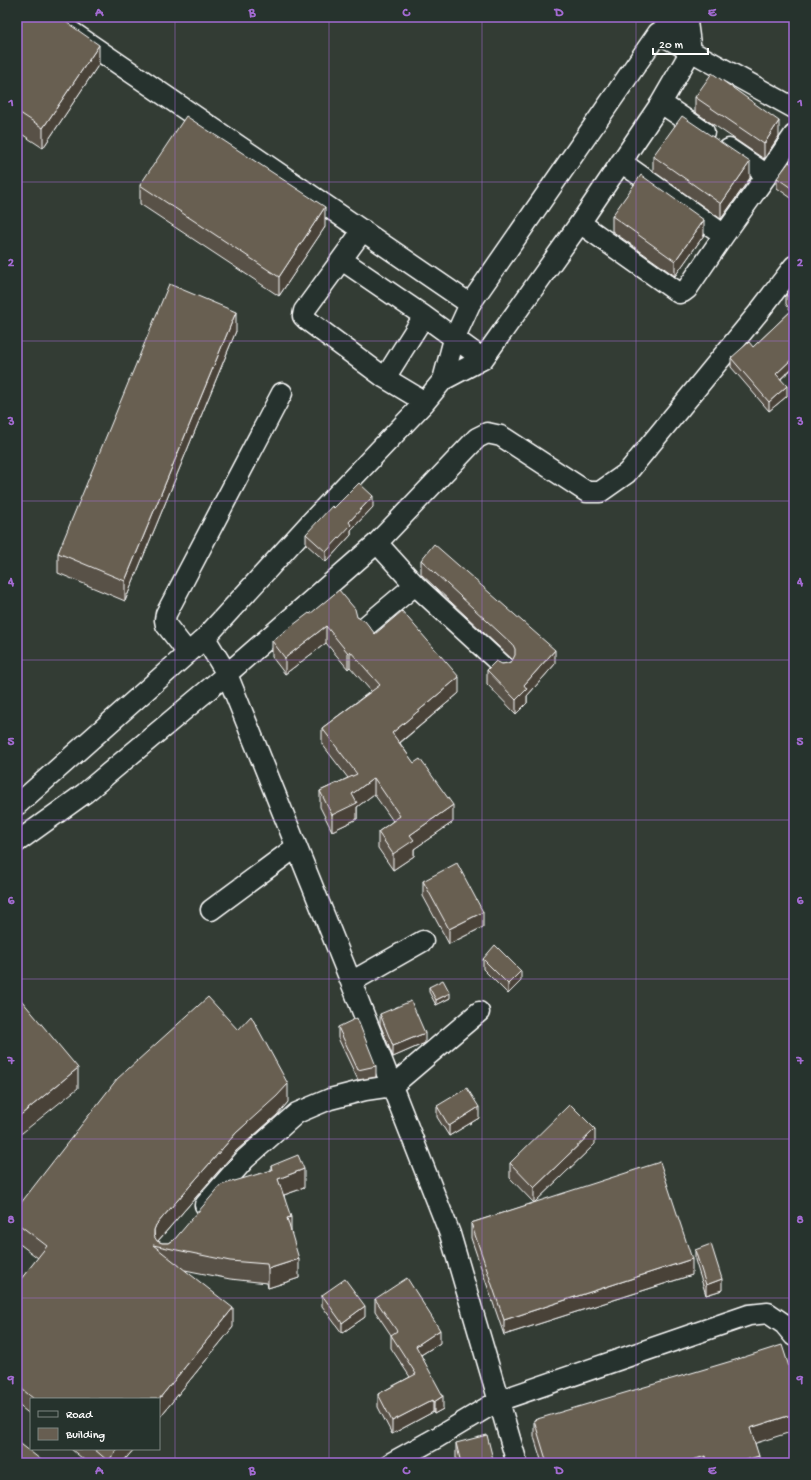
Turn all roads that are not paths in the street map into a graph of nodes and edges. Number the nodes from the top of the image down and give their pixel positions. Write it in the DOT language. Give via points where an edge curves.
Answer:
graph roads {
  1 [pos="50,17"];
  2 [pos="688,19"];
  3 [pos="658,33"];
  4 [pos="691,52"];
  5 [pos="661,103"];
  6 [pos="794,108"];
  7 [pos="794,135"];
  8 [pos="621,162"];
  9 [pos="768,175"];
  10 [pos="580,223"];
  11 [pos="363,230"];
  12 [pos="724,235"];
  13 [pos="342,260"];
  14 [pos="794,266"];
  15 [pos="470,304"];
  16 [pos="424,316"];
  17 [pos="454,339"];
  18 [pos="483,359"];
  19 [pos="385,378"];
  20 [pos="443,380"];
  21 [pos="282,393"];
  22 [pos="425,402"];
  23 [pos="377,543"];
  24 [pos="415,585"];
  25 [pos="366,626"];
  26 [pos="205,638"];
  27 [pos="188,652"];
  28 [pos="504,667"];
  29 [pos="227,674"];
  30 [pos="17,805"];
  31 [pos="17,842"];
  32 [pos="296,847"];
  33 [pos="211,910"];
  34 [pos="423,941"];
  35 [pos="351,982"];
  36 [pos="479,1012"];
  37 [pos="392,1086"];
  38 [pos="195,1217"];
  39 [pos="794,1336"];
  40 [pos="498,1401"];
  41 [pos="391,1463"];
  42 [pos="517,1463"];
  1 -- 11 [label="street"];
  2 -- 3 [label="street"];
  2 -- 4 [label="street"];
  3 -- 4 [label="street"];
  3 -- 15 [label="street"];
  4 -- 5 [label="street"];
  4 -- 6 [label="street"];
  5 -- 8 [label="street"];
  5 -- 9 [label="street"];
  7 -- 9 [label="street"];
  8 -- 10 [label="street"];
  8 -- 12 [label="street"];
  9 -- 12 [label="street"];
  10 -- 12 [label="street" via="679,293 687,289"];
  10 -- 18 [label="street"];
  11 -- 13 [label="street"];
  11 -- 15 [label="street"];
  13 -- 16 [label="street"];
  13 -- 19 [label="street" via="304,311 303,316"];
  14 -- 23 [label="street" via="627,473 600,492 581,489 502,436 487,433 477,438"];
  15 -- 17 [label="street"];
  16 -- 17 [label="street"];
  16 -- 19 [label="street"];
  17 -- 18 [label="street"];
  17 -- 20 [label="street"];
  18 -- 20 [label="street"];
  19 -- 22 [label="street"];
  20 -- 22 [label="street"];
  21 -- 27 [label="street" via="166,614 166,625"];
  22 -- 26 [label="street"];
  23 -- 24 [label="street"];
  23 -- 29 [label="street"];
  24 -- 25 [label="street"];
  24 -- 28 [label="street"];
  26 -- 27 [label="street"];
  26 -- 29 [label="street"];
  27 -- 30 [label="street"];
  29 -- 31 [label="street" via="85,793"];
  29 -- 32 [label="street"];
  32 -- 33 [label="street"];
  32 -- 35 [label="street"];
  34 -- 35 [label="street"];
  35 -- 37 [label="street"];
  36 -- 37 [label="street"];
  37 -- 38 [label="street" via="330,1099 298,1113 245,1159"];
  37 -- 40 [label="street" via="450,1234"];
  39 -- 40 [label="street" via="784,1324 768,1314 749,1315"];
  40 -- 41 [label="street"];
  40 -- 42 [label="street"];
}
